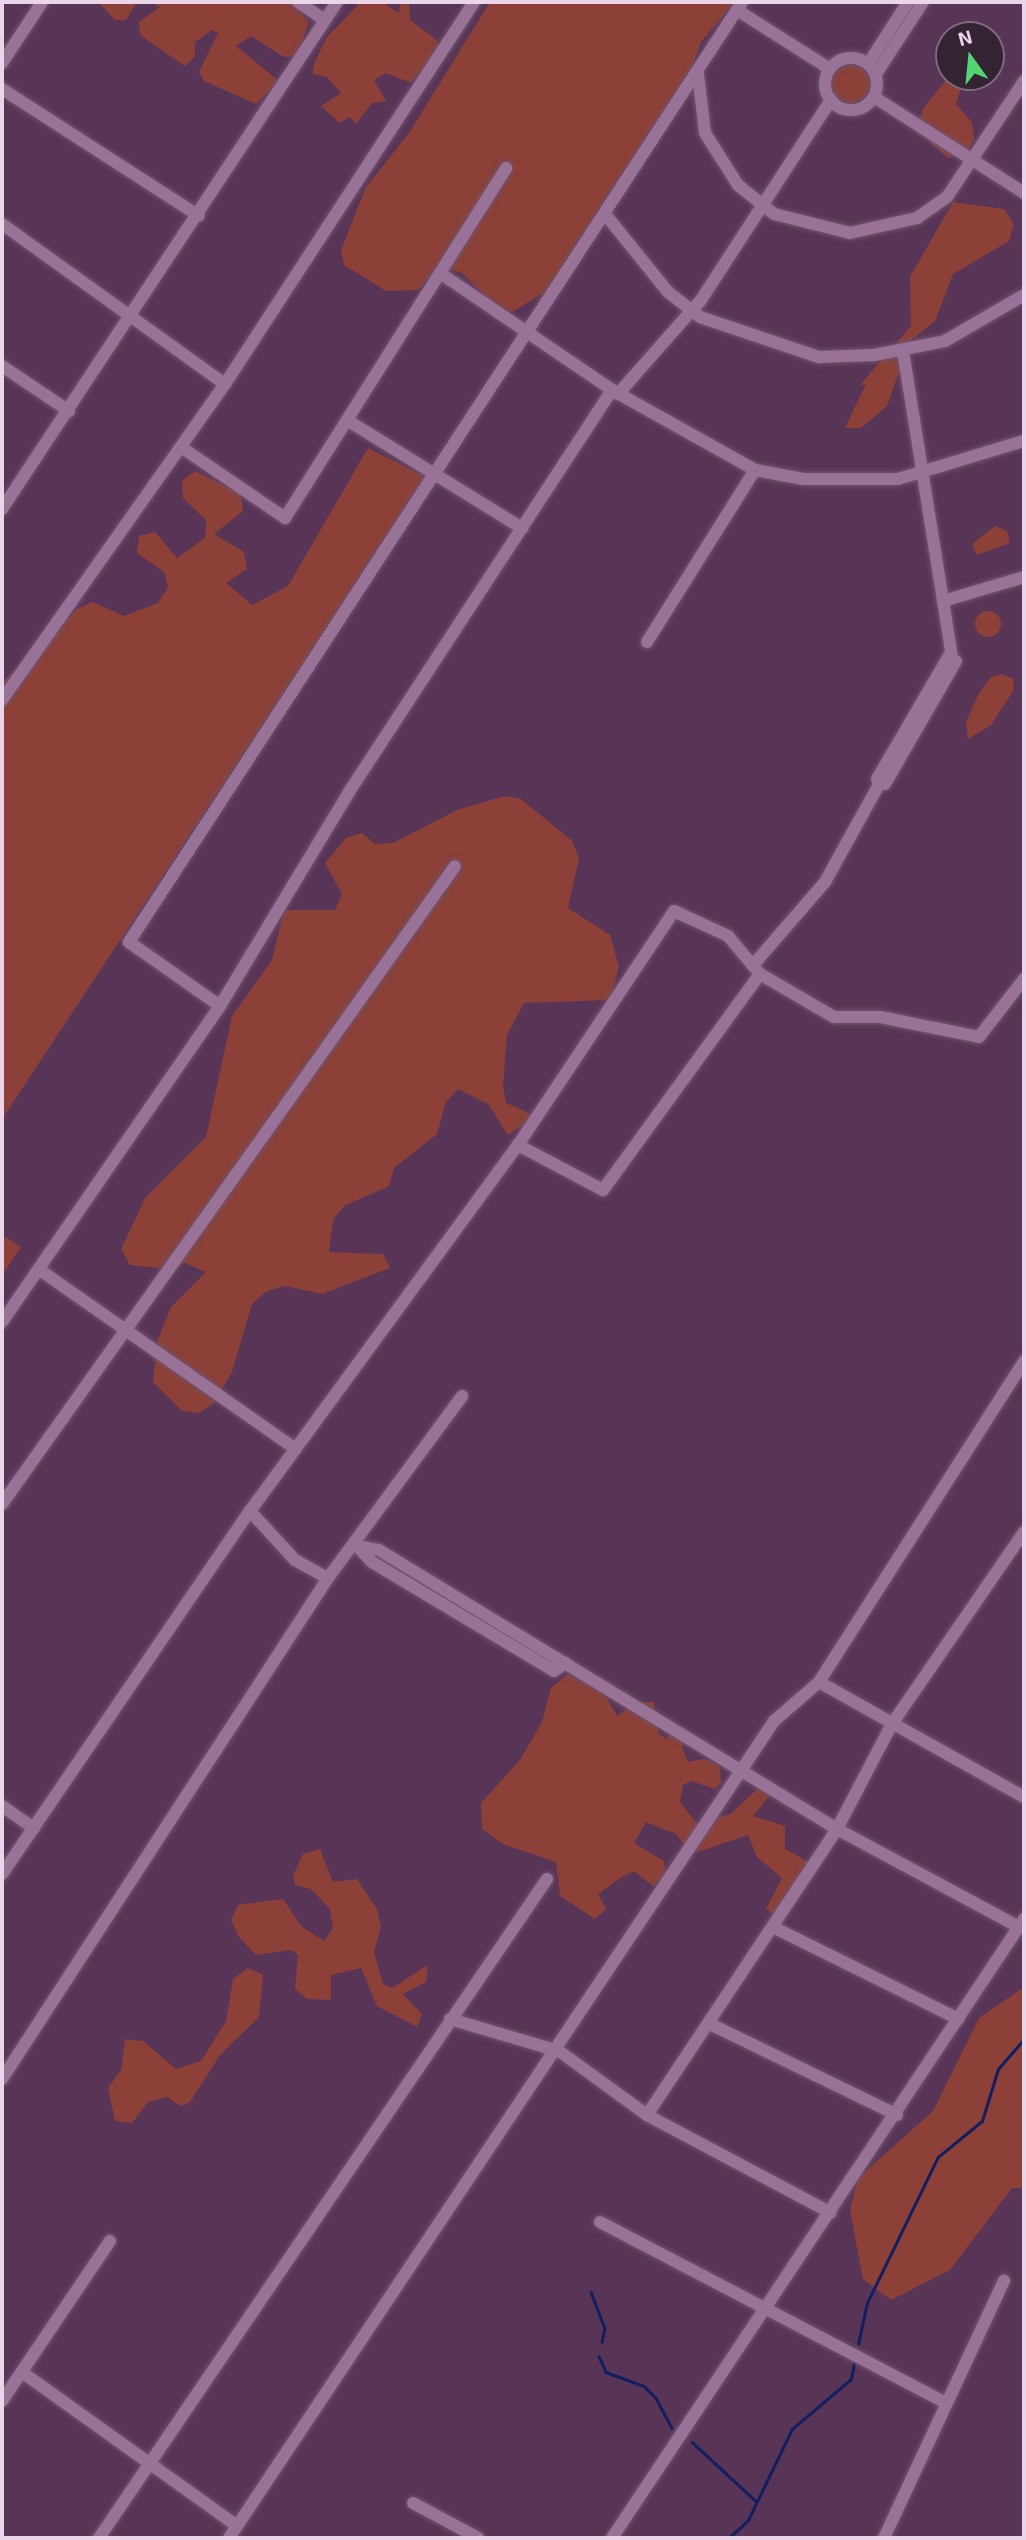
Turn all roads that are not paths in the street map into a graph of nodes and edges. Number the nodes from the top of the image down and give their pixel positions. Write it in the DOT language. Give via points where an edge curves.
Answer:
graph roads {
  1 [pos="42,2"];
  2 [pos="298,2"];
  3 [pos="337,2"];
  4 [pos="474,2"];
  5 [pos="908,2"];
  6 [pos="923,2"];
  7 [pos="740,6"];
  8 [pos="325,20"];
  9 [pos="2,63"];
  10 [pos="830,69"];
  11 [pos="872,69"];
  12 [pos="698,70"];
  13 [pos="1024,81"];
  14 [pos="2,89"];
  15 [pos="874,97"];
  16 [pos="831,100"];
  17 [pos="975,162"];
  18 [pos="506,168"];
  19 [pos="1024,193"];
  20 [pos="762,207"];
  21 [pos="605,214"];
  22 [pos="199,216"];
  23 [pos="2,224"];
  24 [pos="440,273"];
  25 [pos="1024,295"];
  26 [pos="693,311"];
  27 [pos="130,321"];
  28 [pos="527,334"];
  29 [pos="903,351"];
  30 [pos="2,366"];
  31 [pos="225,384"];
  32 [pos="615,392"];
  33 [pos="69,411"];
  34 [pos="346,420"];
  35 [pos="1024,440"];
  36 [pos="181,447"];
  37 [pos="755,470"];
  38 [pos="923,474"];
  39 [pos="436,475"];
  40 [pos="2,509"];
  41 [pos="522,528"];
  42 [pos="1024,577"];
  43 [pos="943,601"];
  44 [pos="647,642"];
  45 [pos="2,700"];
  46 [pos="455,866"];
  47 [pos="757,969"];
  48 [pos="1024,979"];
  49 [pos="220,1006"];
  50 [pos="518,1145"];
  51 [pos="40,1270"];
  52 [pos="2,1322"];
  53 [pos="128,1329"];
  54 [pos="1024,1361"];
  55 [pos="462,1396"];
  56 [pos="296,1449"];
  57 [pos="2,1504"];
  58 [pos="250,1511"];
  59 [pos="1024,1532"];
  60 [pos="358,1546"];
  61 [pos="328,1578"];
  62 [pos="565,1663"];
  63 [pos="819,1682"];
  64 [pos="892,1724"];
  65 [pos="743,1770"];
  66 [pos="1024,1797"];
  67 [pos="2,1806"];
  68 [pos="34,1828"];
  69 [pos="837,1829"];
  70 [pos="2,1874"];
  71 [pos="547,1879"];
  72 [pos="1022,1923"];
  73 [pos="773,1927"];
  74 [pos="450,2019"];
  75 [pos="958,2019"];
  76 [pos="710,2024"];
  77 [pos="559,2051"];
  78 [pos="2,2079"];
  79 [pos="647,2115"];
  80 [pos="897,2115"];
  81 [pos="831,2213"];
  82 [pos="600,2222"];
  83 [pos="110,2241"];
  84 [pos="1004,2281"];
  85 [pos="770,2308"];
  86 [pos="22,2372"];
  87 [pos="2,2401"];
  88 [pos="946,2403"];
  89 [pos="151,2464"];
  90 [pos="413,2503"];
  91 [pos="237,2526"];
  92 [pos="99,2538"];
  93 [pos="229,2538"];
  94 [pos="478,2538"];
  95 [pos="612,2538"];
  96 [pos="884,2538"];
  1 -- 9 [label="street"];
  2 -- 8 [label="street"];
  3 -- 8 [label="street"];
  4 -- 31 [label="street"];
  5 -- 11 [label="street"];
  6 -- 11 [label="street"];
  7 -- 10 [label="street"];
  7 -- 12 [label="street"];
  8 -- 22 [label="street"];
  10 -- 11 [label="street" via="844,59"];
  10 -- 16 [label="street" via="825,85"];
  11 -- 15 [label="street"];
  12 -- 20 [label="street" via="699,108 710,146"];
  12 -- 21 [label="street"];
  13 -- 17 [label="street"];
  14 -- 22 [label="street"];
  15 -- 16 [label="street" via="853,110"];
  15 -- 17 [label="street"];
  16 -- 20 [label="street"];
  17 -- 19 [label="street"];
  17 -- 20 [label="street" via="933,208 874,230 818,229"];
  18 -- 24 [label="street"];
  20 -- 26 [label="street"];
  21 -- 26 [label="street" via="668,292"];
  21 -- 28 [label="street"];
  22 -- 27 [label="street"];
  23 -- 27 [label="street"];
  24 -- 28 [label="street"];
  24 -- 34 [label="street"];
  25 -- 29 [label="street" via="953,337"];
  26 -- 29 [label="street" via="752,338 819,357"];
  26 -- 32 [label="street"];
  27 -- 31 [label="street"];
  27 -- 33 [label="street"];
  28 -- 32 [label="street"];
  28 -- 39 [label="street"];
  29 -- 38 [label="street"];
  30 -- 33 [label="street"];
  31 -- 36 [label="street"];
  32 -- 37 [label="street"];
  32 -- 41 [label="street"];
  33 -- 40 [label="street"];
  34 -- 36 [label="street" via="285,518"];
  34 -- 39 [label="street"];
  35 -- 38 [label="street"];
  36 -- 45 [label="street"];
  37 -- 38 [label="street" via="853,481"];
  37 -- 44 [label="street"];
  38 -- 43 [label="street"];
  39 -- 41 [label="street"];
  39 -- 49 [label="street" via="129,942"];
  41 -- 49 [label="street"];
  42 -- 43 [label="street"];
  43 -- 47 [label="street" via="952,658 825,882"];
  46 -- 53 [label="street"];
  47 -- 48 [label="street" via="834,1017 880,1017 975,1038 985,1033"];
  47 -- 50 [label="street" via="603,1190"];
  47 -- 50 [label="street" via="728,936 674,911"];
  49 -- 51 [label="street"];
  50 -- 56 [label="street"];
  51 -- 52 [label="street"];
  51 -- 53 [label="street"];
  53 -- 56 [label="street"];
  53 -- 57 [label="street"];
  54 -- 63 [label="street"];
  55 -- 60 [label="street"];
  56 -- 58 [label="street"];
  58 -- 61 [label="street" via="295,1560"];
  58 -- 68 [label="street"];
  59 -- 64 [label="street"];
  60 -- 61 [label="street"];
  60 -- 62 [label="street" via="379,1550"];
  60 -- 62 [label="street" via="372,1562 554,1671"];
  61 -- 78 [label="street"];
  62 -- 65 [label="street"];
  63 -- 64 [label="street"];
  63 -- 65 [label="street" via="774,1721"];
  64 -- 66 [label="street"];
  64 -- 69 [label="street"];
  65 -- 69 [label="street"];
  65 -- 77 [label="street"];
  67 -- 68 [label="street"];
  68 -- 70 [label="street"];
  69 -- 72 [label="street"];
  69 -- 73 [label="street"];
  71 -- 74 [label="street"];
  72 -- 75 [label="street"];
  73 -- 75 [label="street"];
  73 -- 76 [label="street"];
  74 -- 77 [label="street"];
  74 -- 89 [label="street"];
  75 -- 80 [label="street"];
  76 -- 79 [label="street"];
  76 -- 80 [label="street"];
  77 -- 79 [label="street"];
  77 -- 91 [label="street"];
  79 -- 81 [label="street"];
  80 -- 81 [label="street"];
  81 -- 85 [label="street"];
  82 -- 85 [label="street"];
  83 -- 86 [label="street"];
  84 -- 88 [label="street"];
  85 -- 88 [label="street"];
  85 -- 95 [label="street"];
  86 -- 87 [label="street"];
  86 -- 89 [label="street"];
  88 -- 96 [label="street"];
  89 -- 91 [label="street"];
  89 -- 92 [label="street"];
  90 -- 94 [label="street"];
  91 -- 93 [label="street"];
}
